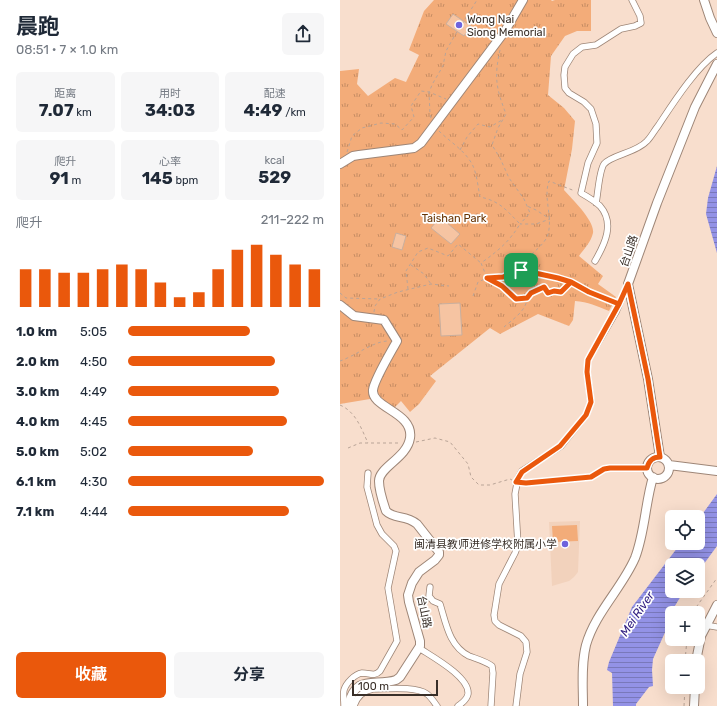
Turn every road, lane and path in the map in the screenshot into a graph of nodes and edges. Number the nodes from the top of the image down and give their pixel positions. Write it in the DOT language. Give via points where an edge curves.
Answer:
graph roads {
  1 [pos="478,0"];
  2 [pos="523,0"];
  3 [pos="632,0"];
  4 [pos="704,0"];
  5 [pos="717,33"];
  6 [pos="500,50"];
  7 [pos="717,53"];
  8 [pos="717,64"];
  9 [pos="429,92"];
  10 [pos="452,102"];
  11 [pos="503,119"];
  12 [pos="435,126"];
  13 [pos="460,150"];
  14 [pos="342,162"];
  15 [pos="582,193"];
  16 [pos="596,203"];
  17 [pos="527,206"];
  18 [pos="550,219"];
  19 [pos="520,224"];
  20 [pos="595,261"];
  21 [pos="481,263"];
  22 [pos="410,265"];
  23 [pos="521,270"];
  24 [pos="532,272"];
  25 [pos="487,278"];
  26 [pos="571,282"];
  27 [pos="431,284"];
  28 [pos="628,284"];
  29 [pos="449,286"];
  30 [pos="408,289"];
  31 [pos="340,293"];
  32 [pos="531,293"];
  33 [pos="473,296"];
  34 [pos="527,298"];
  35 [pos="380,299"];
  36 [pos="619,304"];
  37 [pos="340,305"];
  38 [pos="374,319"];
  39 [pos="504,327"];
  40 [pos="397,341"];
  41 [pos="340,361"];
  42 [pos="340,405"];
  43 [pos="368,443"];
  44 [pos="409,444"];
  45 [pos="348,448"];
  46 [pos="660,457"];
  47 [pos="669,467"];
  48 [pos="647,468"];
  49 [pos="713,473"];
  50 [pos="368,474"];
  51 [pos="652,477"];
  52 [pos="516,482"];
  53 [pos="717,578"];
  54 [pos="430,588"];
  55 [pos="717,605"];
  56 [pos="697,606"];
  57 [pos="705,625"];
  58 [pos="717,627"];
  59 [pos="419,648"];
  60 [pos="685,694"];
  61 [pos="695,694"];
  62 [pos="344,706"];
  63 [pos="348,706"];
  64 [pos="354,706"];
  65 [pos="437,706"];
  66 [pos="458,706"];
  67 [pos="492,706"];
  68 [pos="516,706"];
  69 [pos="583,706"];
  70 [pos="684,706"];
  71 [pos="694,706"];
  1 -- 9 [label="path" via="454,35 446,51 443,66"];
  2 -- 10 [label="street" via="505,31"];
  3 -- 15 [label="street" via="641,23 621,29 596,45 582,47 572,54 564,72 567,91 591,109 596,124 597,143 588,163"];
  4 -- 5 [label="street"];
  6 -- 11 [label="path" via="496,70 498,95 506,114"];
  7 -- 16 [label="street" via="689,83 647,141 604,164"];
  8 -- 28 [label="street, 台山路" via="695,108"];
  9 -- 10 [label="path"];
  9 -- 12 [label="path" via="430,114"];
  9 -- 14 [label="path" via="421,91 411,106 414,117 402,130 395,124 382,123 362,128 352,136"];
  10 -- 12 [label="street"];
  11 -- 13 [label="path" via="490,127 478,124"];
  11 -- 17 [label="path" via="492,144"];
  12 -- 13 [label="path"];
  12 -- 14 [label="street" via="414,148 359,154"];
  13 -- 19 [label="path" via="472,165 480,197 492,199 503,206"];
  15 -- 16 [label="street"];
  15 -- 18 [label="path" via="549,181 547,186"];
  16 -- 20 [label="street" via="605,215 608,226 602,248"];
  17 -- 18 [label="path"];
  17 -- 19 [label="path" via="530,213"];
  18 -- 19 [label="path" via="536,224"];
  18 -- 23 [label="path" via="548,236"];
  19 -- 21 [label="path" via="511,238"];
  21 -- 22 [label="path" via="458,244 448,256 428,248 418,252"];
  21 -- 25 [label="path"];
  22 -- 27 [label="path" via="424,274"];
  22 -- 30 [label="path" via="406,270"];
  23 -- 24 [label="path"];
  23 -- 25 [label="path" via="503,277"];
  24 -- 26 [label="path"];
  24 -- 32 [label="path"];
  25 -- 33 [label="path" via="478,282"];
  25 -- 34 [label="path" via="502,286 516,299"];
  26 -- 32 [label="path" via="561,292 548,293 544,287"];
  26 -- 36 [label="path"];
  27 -- 29 [label="path"];
  27 -- 30 [label="path"];
  28 -- 36 [label="street"];
  28 -- 46 [label="street, 台山路" via="648,379"];
  30 -- 35 [label="path"];
  31 -- 35 [label="path" via="346,298"];
  32 -- 34 [label="path"];
  34 -- 39 [label="path" via="526,304 516,317"];
  35 -- 38 [label="path" via="375,306"];
  36 -- 52 [label="street" via="588,360 591,402 586,415 560,446 522,472"];
  37 -- 38 [label="street" via="354,316"];
  38 -- 40 [label="street" via="384,320"];
  40 -- 41 [label="path" via="381,341"];
  40 -- 44 [label="street" via="373,391 376,400 408,424"];
  42 -- 43 [label="path" via="356,418"];
  43 -- 44 [label="path"];
  43 -- 45 [label="path"];
  44 -- 52 [label="path" via="435,438 450,442 468,464 470,477 479,485 490,485 510,479"];
  44 -- 59 [label="street, 台山路" via="401,456 383,471 378,480 386,511 394,516 413,520 440,552 435,560 416,575 408,595 420,641"];
  46 -- 47 [label="street" via="665,459"];
  46 -- 48 [label="street" via="652,459"];
  47 -- 49 [label="street"];
  47 -- 51 [label="street" via="663,478"];
  48 -- 51 [label="street"];
  48 -- 52 [label="path" via="610,468 591,477"];
  50 -- 62 [label="street" via="367,487 377,525 396,551 388,588 397,641 377,674 363,673 350,680 344,690"];
  51 -- 69 [label="street" via="635,558 593,627 586,645"];
  52 -- 68 [label="street" via="518,545 499,584 494,615 494,621 521,636 526,642 527,652 520,674"];
  53 -- 56 [label="path"];
  54 -- 67 [label="street" via="429,596 432,601 440,604 453,643 462,652 486,661 494,668"];
  55 -- 57 [label="street"];
  57 -- 58 [label="street"];
  59 -- 63 [label="street" via="396,680 363,684 353,693"];
  59 -- 66 [label="street" via="454,672 466,686 467,698"];
  60 -- 70 [label="path"];
  61 -- 71 [label="street"];
  64 -- 65 [label="street" via="359,695 373,689 422,692 430,696"];
}
